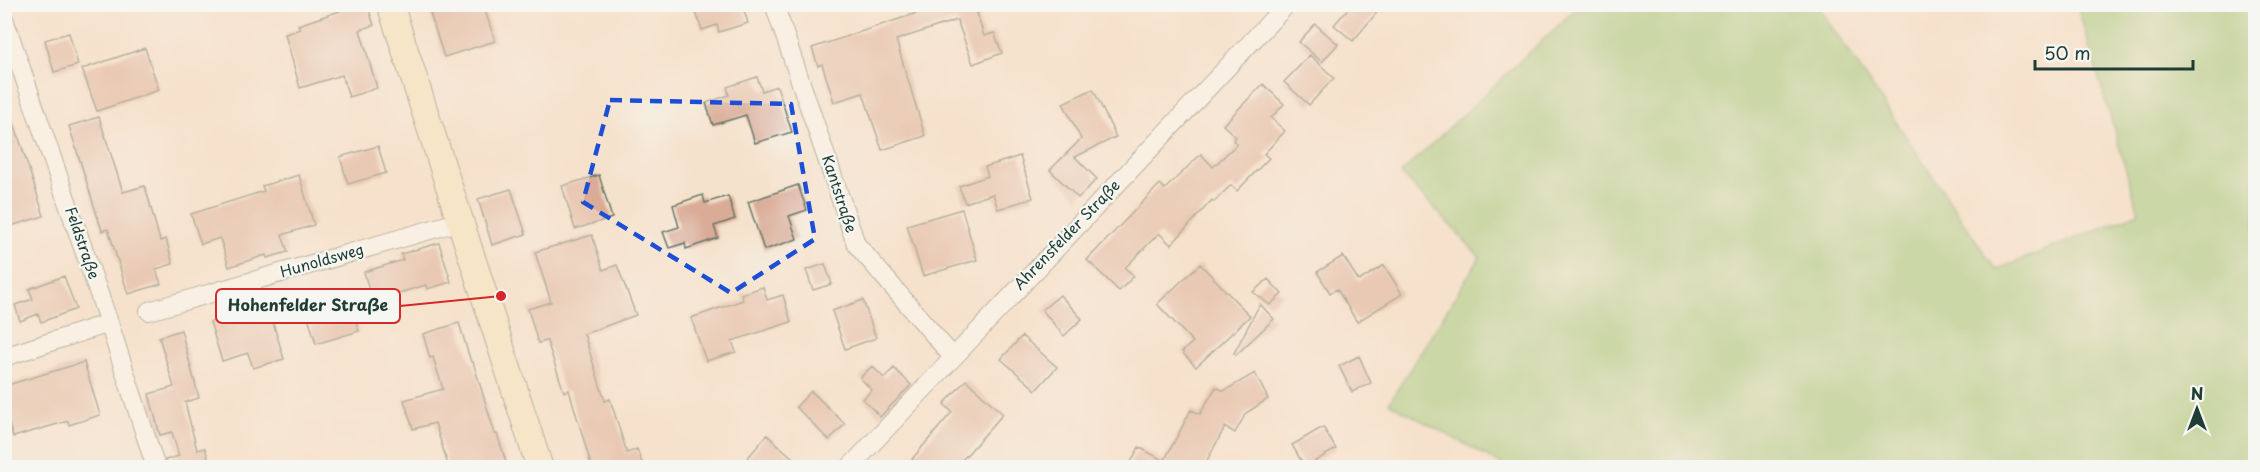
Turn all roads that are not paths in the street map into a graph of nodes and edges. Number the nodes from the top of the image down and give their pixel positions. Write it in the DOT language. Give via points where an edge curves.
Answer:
graph roads {
  1 [pos="390,4"];
  2 [pos="774,4"];
  3 [pos="1287,4"];
  4 [pos="4,19"];
  5 [pos="461,221"];
  6 [pos="149,311"];
  7 [pos="109,323"];
  8 [pos="952,356"];
  9 [pos="4,357"];
  10 [pos="156,468"];
  11 [pos="540,468"];
  12 [pos="849,468"];
  1 -- 5 [label="street"];
  2 -- 8 [label="street, Kantstraße" via="856,244"];
  3 -- 8 [label="street, Ahrensfelder Straße"];
  4 -- 7 [label="street, Feldstraße"];
  5 -- 6 [label="street, Hunoldsweg"];
  5 -- 11 [label="street"];
  7 -- 9 [label="street"];
  7 -- 10 [label="street, Feldstraße"];
  8 -- 12 [label="street, Ahrensfelder Straße"];
}
